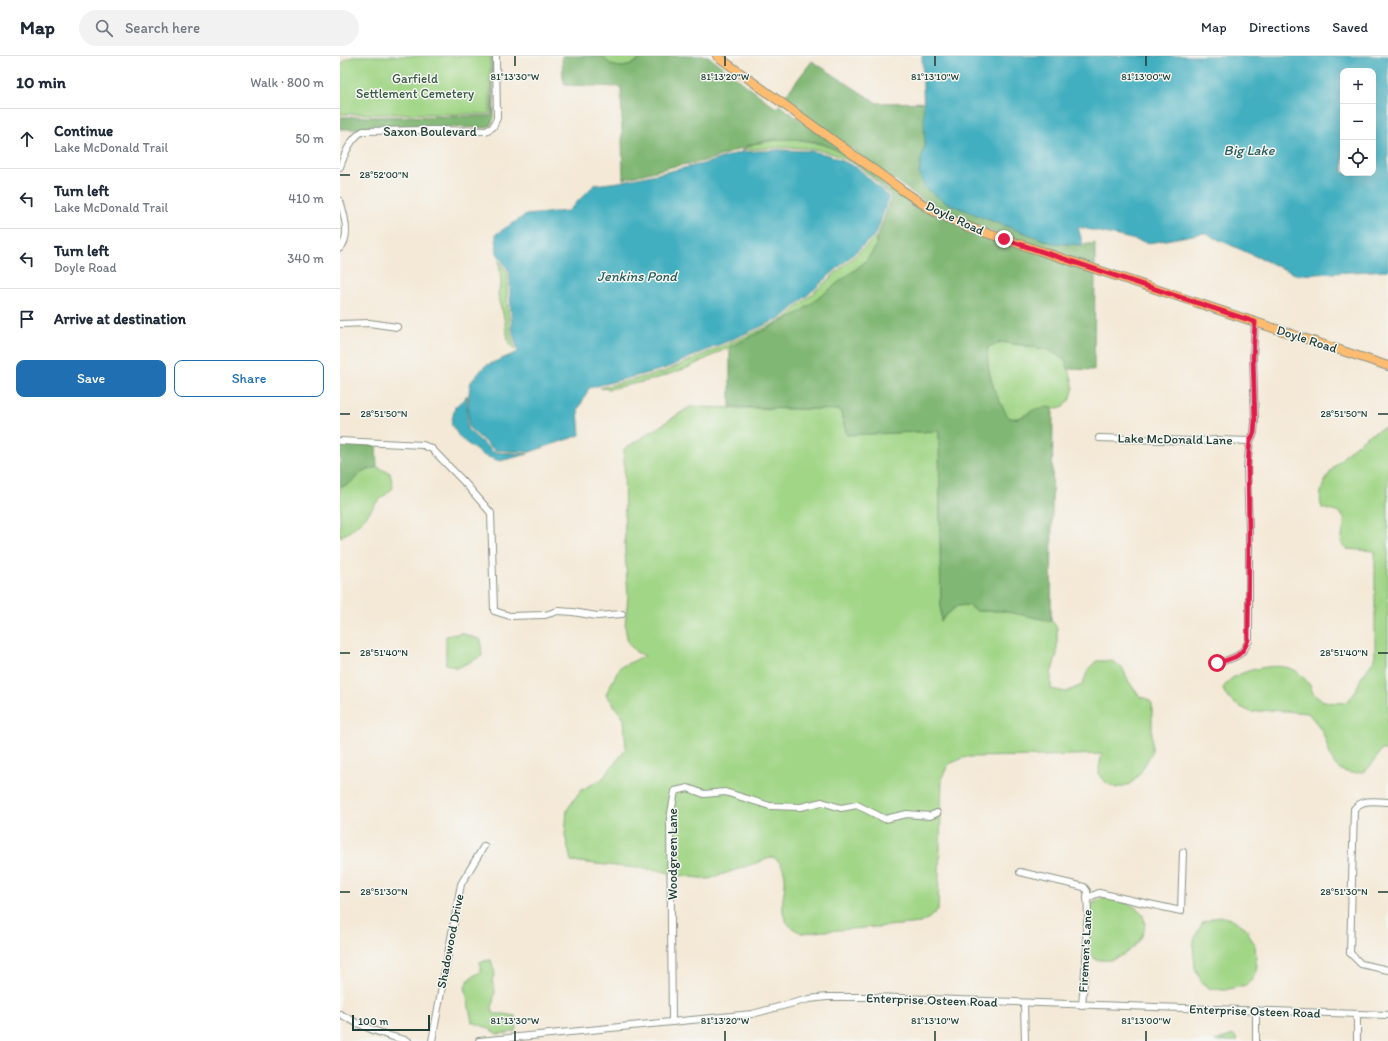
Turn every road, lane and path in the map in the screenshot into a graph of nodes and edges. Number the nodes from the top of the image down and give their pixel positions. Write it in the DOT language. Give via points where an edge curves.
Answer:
graph roads {
  1 [pos="496,56"];
  2 [pos="717,56"];
  3 [pos="340,167"];
  4 [pos="340,201"];
  5 [pos="340,248"];
  6 [pos="1255,322"];
  7 [pos="340,324"];
  8 [pos="397,327"];
  9 [pos="1388,366"];
  10 [pos="1099,438"];
  11 [pos="340,441"];
  12 [pos="1250,441"];
  13 [pos="622,614"];
  14 [pos="1217,663"];
  15 [pos="1388,802"];
  16 [pos="937,813"];
  17 [pos="484,846"];
  18 [pos="1183,852"];
  19 [pos="1020,872"];
  20 [pos="1087,898"];
  21 [pos="1388,970"];
  22 [pos="1024,1003"];
  23 [pos="1082,1005"];
  24 [pos="1256,1010"];
  25 [pos="340,1014"];
  26 [pos="1357,1014"];
  27 [pos="1388,1015"];
  28 [pos="672,1022"];
  29 [pos="523,1038"];
  30 [pos="408,1041"];
  31 [pos="432,1041"];
  32 [pos="479,1041"];
  33 [pos="1025,1041"];
  34 [pos="1256,1041"];
  35 [pos="1357,1041"];
  1 -- 3 [label="street, Saxon Boulevard" via="497,118 493,127 486,131 363,130 357,134 345,153"];
  2 -- 6 [label="main road, Doyle Road" via="902,190 965,226"];
  4 -- 5 [label="street" via="345,215 346,233"];
  6 -- 9 [label="main road, Doyle Road"];
  6 -- 12 [label="street" via="1255,421"];
  7 -- 8 [label="street" via="369,323"];
  10 -- 12 [label="street, Lake McDonald Lane"];
  11 -- 13 [label="street" via="423,445 432,449 464,482 490,512 494,611 510,616 544,615 558,611 597,616"];
  12 -- 14 [label="street" via="1248,640 1240,655"];
  15 -- 21 [label="street" via="1364,802 1354,809 1350,953 1361,964"];
  16 -- 28 [label="street, Woodgreen Lane" via="930,816 907,814 886,819 857,805 841,808 822,802 801,807 770,806 724,792 704,794 688,788 674,791 670,819"];
  17 -- 31 [label="street, Shadowood Drive" via="461,884"];
  18 -- 20 [label="street, Firemen's Lane" via="1181,911 1099,893"];
  19 -- 20 [label="street, Firemen's Lane" via="1084,887"];
  20 -- 23 [label="street, Firemen's Lane" via="1087,948"];
  22 -- 23 [label="street, Enterprise Osteen Road"];
  22 -- 28 [label="street, Enterprise Osteen Road" via="827,997 809,999 752,1014"];
  22 -- 33 [label="street"];
  23 -- 24 [label="street, Enterprise Osteen Road"];
  24 -- 26 [label="street, Enterprise Osteen Road"];
  24 -- 34 [label="street"];
  25 -- 30 [label="street" via="372,1031"];
  26 -- 27 [label="street, Enterprise Osteen Road"];
  26 -- 35 [label="street"];
  28 -- 29 [label="street, Enterprise Osteen Road"];
  29 -- 32 [label="street, Enterprise Osteen Road"];
}
